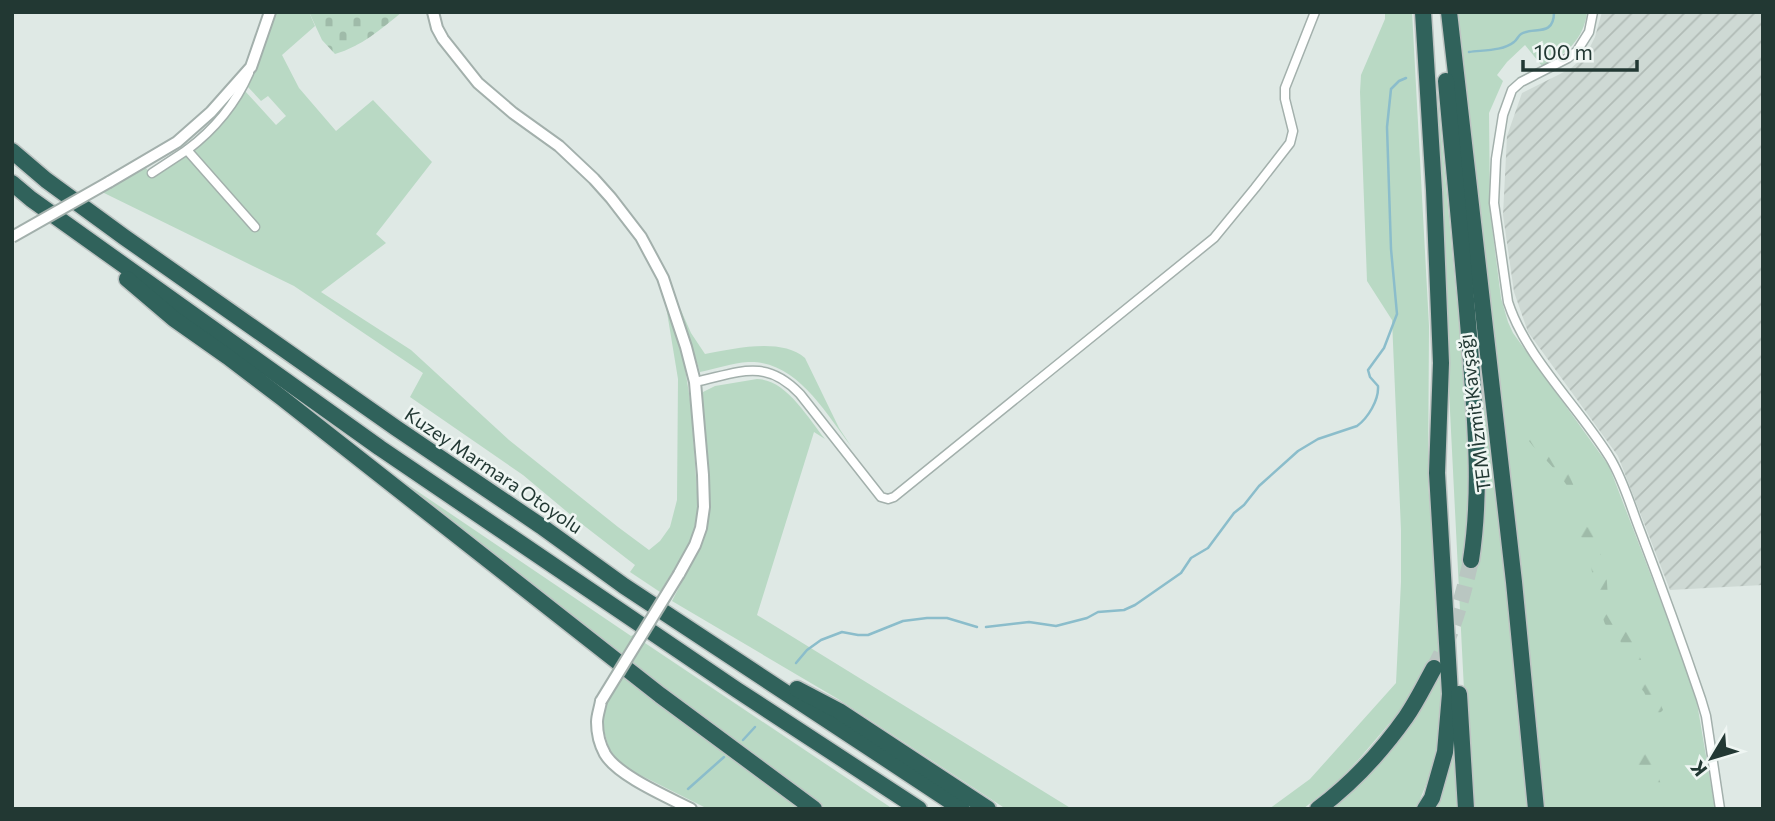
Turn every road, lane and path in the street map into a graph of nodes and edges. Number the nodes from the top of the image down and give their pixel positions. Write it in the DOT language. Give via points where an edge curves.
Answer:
graph roads {
  1 [pos="270,12"];
  2 [pos="433,12"];
  3 [pos="1315,12"];
  4 [pos="1423,12"];
  5 [pos="1442,12"];
  6 [pos="1449,12"];
  7 [pos="1593,12"];
  8 [pos="251,67"];
  9 [pos="187,150"];
  10 [pos="12,151"];
  11 [pos="152,173"];
  12 [pos="12,183"];
  13 [pos="31,198"];
  14 [pos="255,227"];
  15 [pos="12,237"];
  16 [pos="1441,363"];
  17 [pos="695,382"];
  18 [pos="1471,560"];
  19 [pos="723,651"];
  20 [pos="1434,668"];
  21 [pos="691,809"];
  22 [pos="814,809"];
  23 [pos="919,809"];
  24 [pos="962,809"];
  25 [pos="988,809"];
  26 [pos="1318,809"];
  27 [pos="1425,809"];
  28 [pos="1466,809"];
  29 [pos="1536,809"];
  30 [pos="1720,809"];
  1 -- 8 [label="street"];
  2 -- 17 [label="street" via="443,39 478,83 578,163 628,218 663,278"];
  3 -- 17 [label="street" via="1285,88 1293,131 1290,143 1214,238 894,497 881,497 786,380 751,370"];
  4 -- 16 [label="highway"];
  5 -- 18 [label="highway" via="1477,448"];
  6 -- 29 [label="highway, TEM İzmit Kavşağı"];
  7 -- 30 [label="street" via="1589,32 1577,51 1521,82 1512,90 1503,115 1494,203 1507,302 1526,342 1616,469 1701,699"];
  8 -- 9 [label="street" via="219,122"];
  8 -- 15 [label="street, bridge" via="186,135"];
  9 -- 11 [label="street"];
  9 -- 14 [label="street"];
  10 -- 19 [label="highway, Kuzey Marmara Otoyolu" via="205,295"];
  12 -- 13 [label="highway"];
  13 -- 22 [label="highway" via="174,319"];
  13 -- 23 [label="highway" via="380,447"];
  16 -- 27 [label="highway" via="1437,474 1450,694 1445,752"];
  16 -- 28 [label="highway, TEM İzmit Kavşağı"];
  17 -- 21 [label="street, bridge" via="703,475 701,528 679,574 601,701 597,721 605,754 617,767"];
  19 -- 24 [label="highway, Kuzey Marmara Otoyolu"];
  19 -- 25 [label="highway" via="839,711"];
  20 -- 26 [label="highway" via="1389,739"];
}
